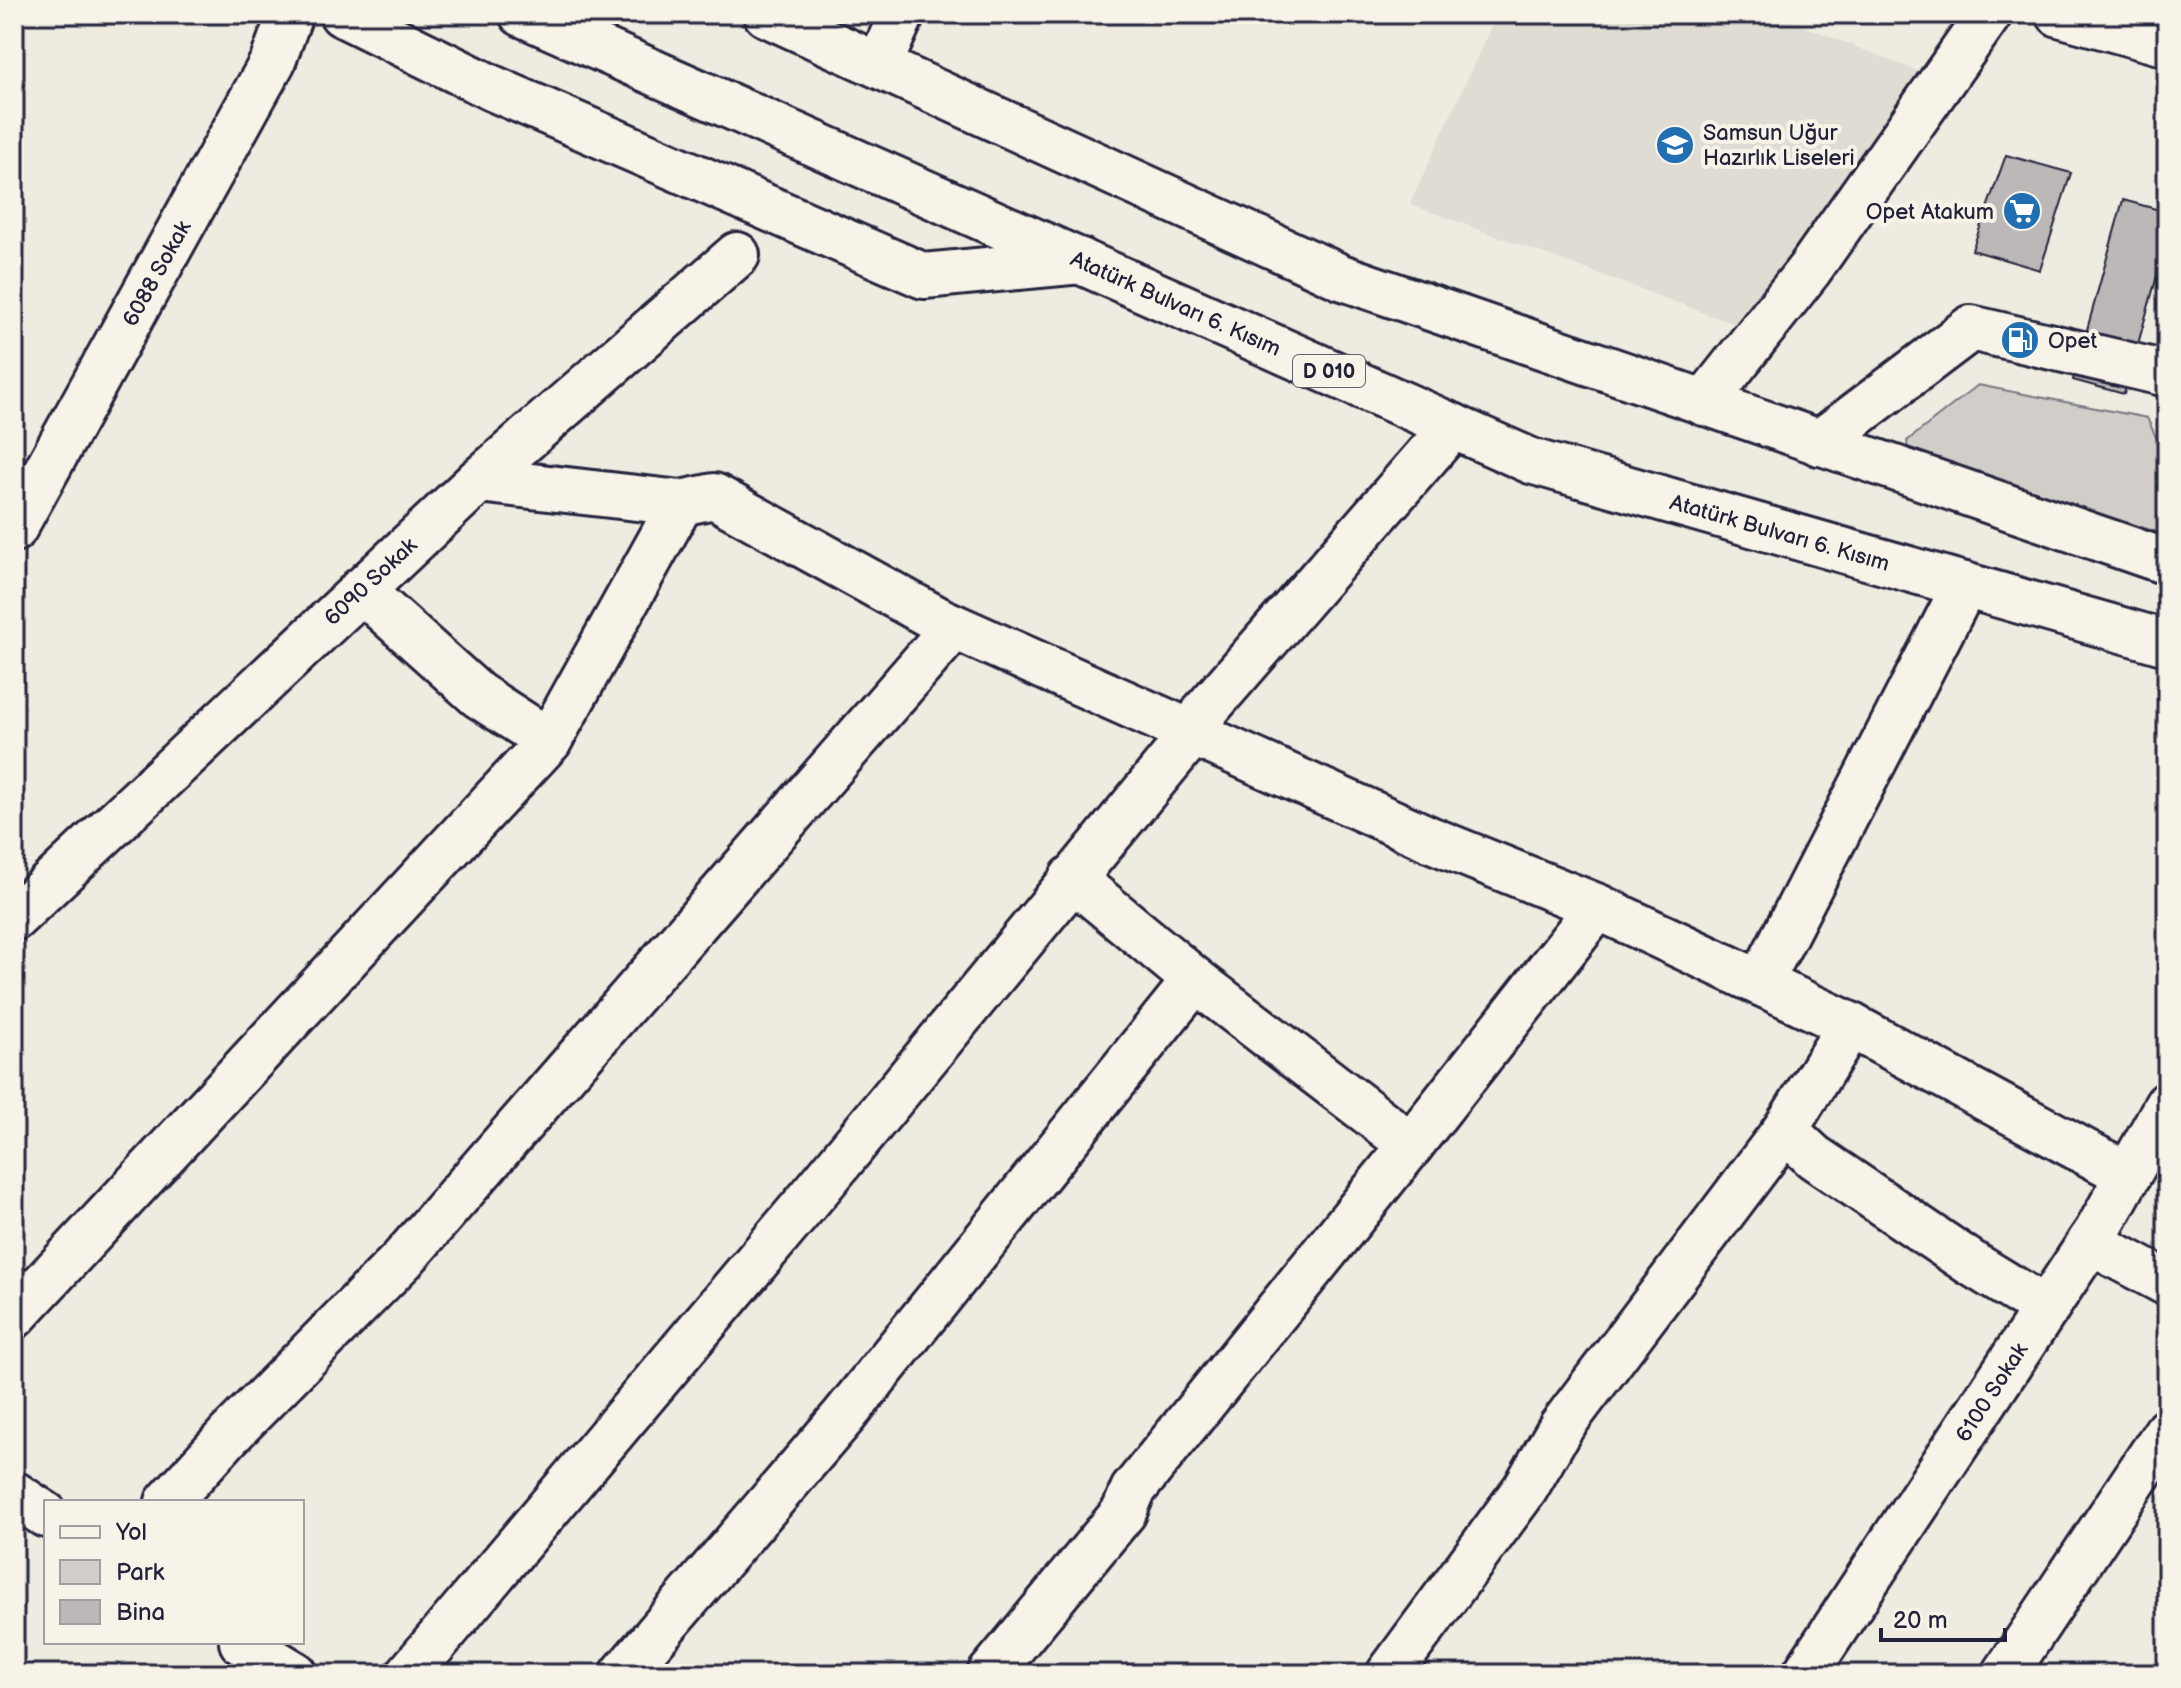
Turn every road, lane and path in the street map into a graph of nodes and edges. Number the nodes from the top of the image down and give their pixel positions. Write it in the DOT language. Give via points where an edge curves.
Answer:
graph roads {
  1 [pos="290,14"];
  2 [pos="342,14"];
  3 [pos="522,14"];
  4 [pos="766,14"];
  5 [pos="902,14"];
  6 [pos="1989,14"];
  7 [pos="2059,14"];
  8 [pos="2167,44"];
  9 [pos="879,65"];
  10 [pos="737,255"];
  11 [pos="1081,261"];
  12 [pos="2167,374"];
  13 [pos="1704,403"];
  14 [pos="1453,426"];
  15 [pos="1819,443"];
  16 [pos="479,480"];
  17 [pos="681,503"];
  18 [pos="14,529"];
  19 [pos="2167,562"];
  20 [pos="1965,585"];
  21 [pos="361,590"];
  22 [pos="954,627"];
  23 [pos="2167,643"];
  24 [pos="1193,733"];
  25 [pos="549,741"];
  26 [pos="1072,878"];
  27 [pos="1598,907"];
  28 [pos="14,918"];
  29 [pos="1195,980"];
  30 [pos="1760,983"];
  31 [pos="1850,1025"];
  32 [pos="2167,1105"];
  33 [pos="1785,1130"];
  34 [pos="1411,1145"];
  35 [pos="2128,1175"];
  36 [pos="2090,1242"];
  37 [pos="2167,1283"];
  38 [pos="2046,1309"];
  39 [pos="14,1316"];
  40 [pos="2167,1431"];
  41 [pos="14,1494"];
  42 [pos="170,1500"];
  43 [pos="44,1514"];
  44 [pos="245,1644"];
  45 [pos="295,1674"];
  46 [pos="409,1674"];
  47 [pos="623,1674"];
  48 [pos="990,1674"];
  49 [pos="1389,1674"];
  50 [pos="1805,1674"];
  51 [pos="2005,1674"];
  1 -- 18 [label="main road, 6088 Sokak" via="273,61"];
  2 -- 11 [label="main road" via="492,88 924,276"];
  3 -- 11 [label="main road, Atatürk Bulvarı 6. Kısım / D 010"];
  4 -- 9 [label="main road"];
  5 -- 9 [label="main road"];
  6 -- 13 [label="main road" via="1809,270"];
  7 -- 8 [label="main road"];
  9 -- 13 [label="main road" via="1341,277"];
  10 -- 16 [label="main road, 6090 Sokak"];
  11 -- 14 [label="main road, Atatürk Bulvarı 6. Kısım / D 010"];
  12 -- 15 [label="main road" via="1971,328"];
  13 -- 15 [label="main road"];
  14 -- 20 [label="main road, Atatürk Bulvarı 6. Kısım / D 010" via="1531,461"];
  14 -- 24 [label="main road" via="1205,711"];
  15 -- 19 [label="main road"];
  16 -- 17 [label="main road"];
  16 -- 21 [label="main road, 6090 Sokak"];
  17 -- 22 [label="main road" via="714,496"];
  17 -- 25 [label="main road"];
  20 -- 23 [label="main road, Atatürk Bulvarı 6. Kısım / D 010"];
  20 -- 30 [label="main road"];
  21 -- 25 [label="main road" via="478,695"];
  21 -- 28 [label="main road, 6090 Sokak"];
  22 -- 24 [label="main road"];
  22 -- 42 [label="main road" via="403,1259"];
  24 -- 26 [label="main road"];
  24 -- 27 [label="main road"];
  25 -- 39 [label="main road"];
  26 -- 29 [label="main road"];
  26 -- 46 [label="main road"];
  27 -- 30 [label="main road"];
  27 -- 34 [label="main road"];
  29 -- 34 [label="main road"];
  29 -- 47 [label="main road" via="844,1416"];
  30 -- 31 [label="main road"];
  31 -- 33 [label="main road"];
  31 -- 35 [label="main road"];
  32 -- 35 [label="main road, 6100 Sokak"];
  33 -- 38 [label="main road" via="1814,1157"];
  33 -- 49 [label="main road" via="1561,1427 1525,1489"];
  34 -- 48 [label="main road"];
  35 -- 36 [label="main road, 6100 Sokak"];
  36 -- 37 [label="main road"];
  36 -- 38 [label="main road, 6100 Sokak"];
  38 -- 50 [label="main road, 6100 Sokak"];
  40 -- 51 [label="main road"];
  41 -- 43 [label="main road"];
  44 -- 45 [label="main road"];
}
